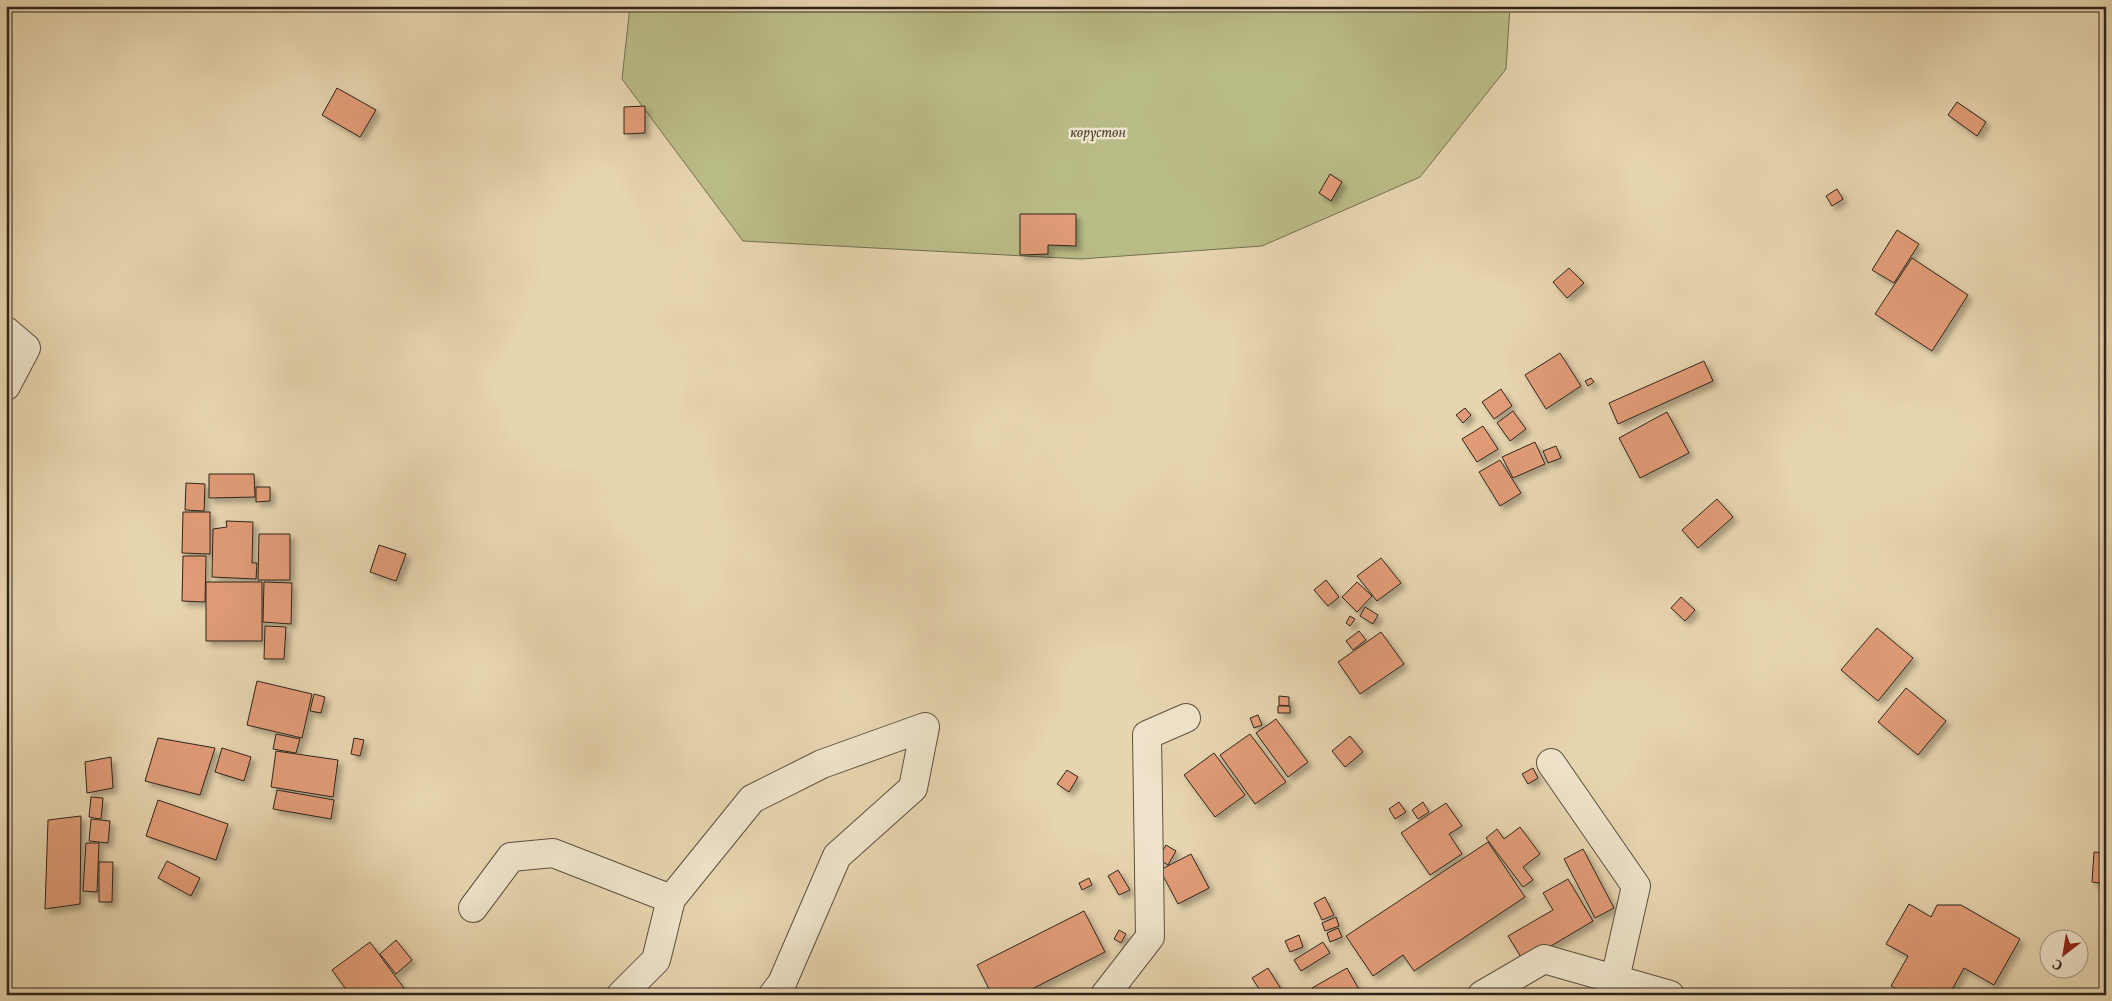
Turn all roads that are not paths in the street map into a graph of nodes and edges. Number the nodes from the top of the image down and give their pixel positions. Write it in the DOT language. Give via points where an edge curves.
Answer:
graph roads {
  1 [pos="6,331"];
  2 [pos="6,386"];
  3 [pos="1186,718"];
  4 [pos="1551,763"];
  5 [pos="671,899"];
  6 [pos="473,908"];
  7 [pos="1615,979"];
  8 [pos="622,995"];
  9 [pos="773,995"];
  10 [pos="1105,995"];
  11 [pos="1482,995"];
  12 [pos="1670,995"];
  1 -- 2 [label="street" via="26,348"];
  3 -- 10 [label="street" via="1146,734 1150,937"];
  4 -- 7 [label="street" via="1636,886"];
  5 -- 6 [label="street" via="553,853 511,857"];
  5 -- 8 [label="street" via="656,960"];
  5 -- 9 [label="street" via="752,799 822,764 926,727 914,788 836,856 782,983"];
  7 -- 11 [label="street" via="1544,959"];
  7 -- 12 [label="street"];
}
